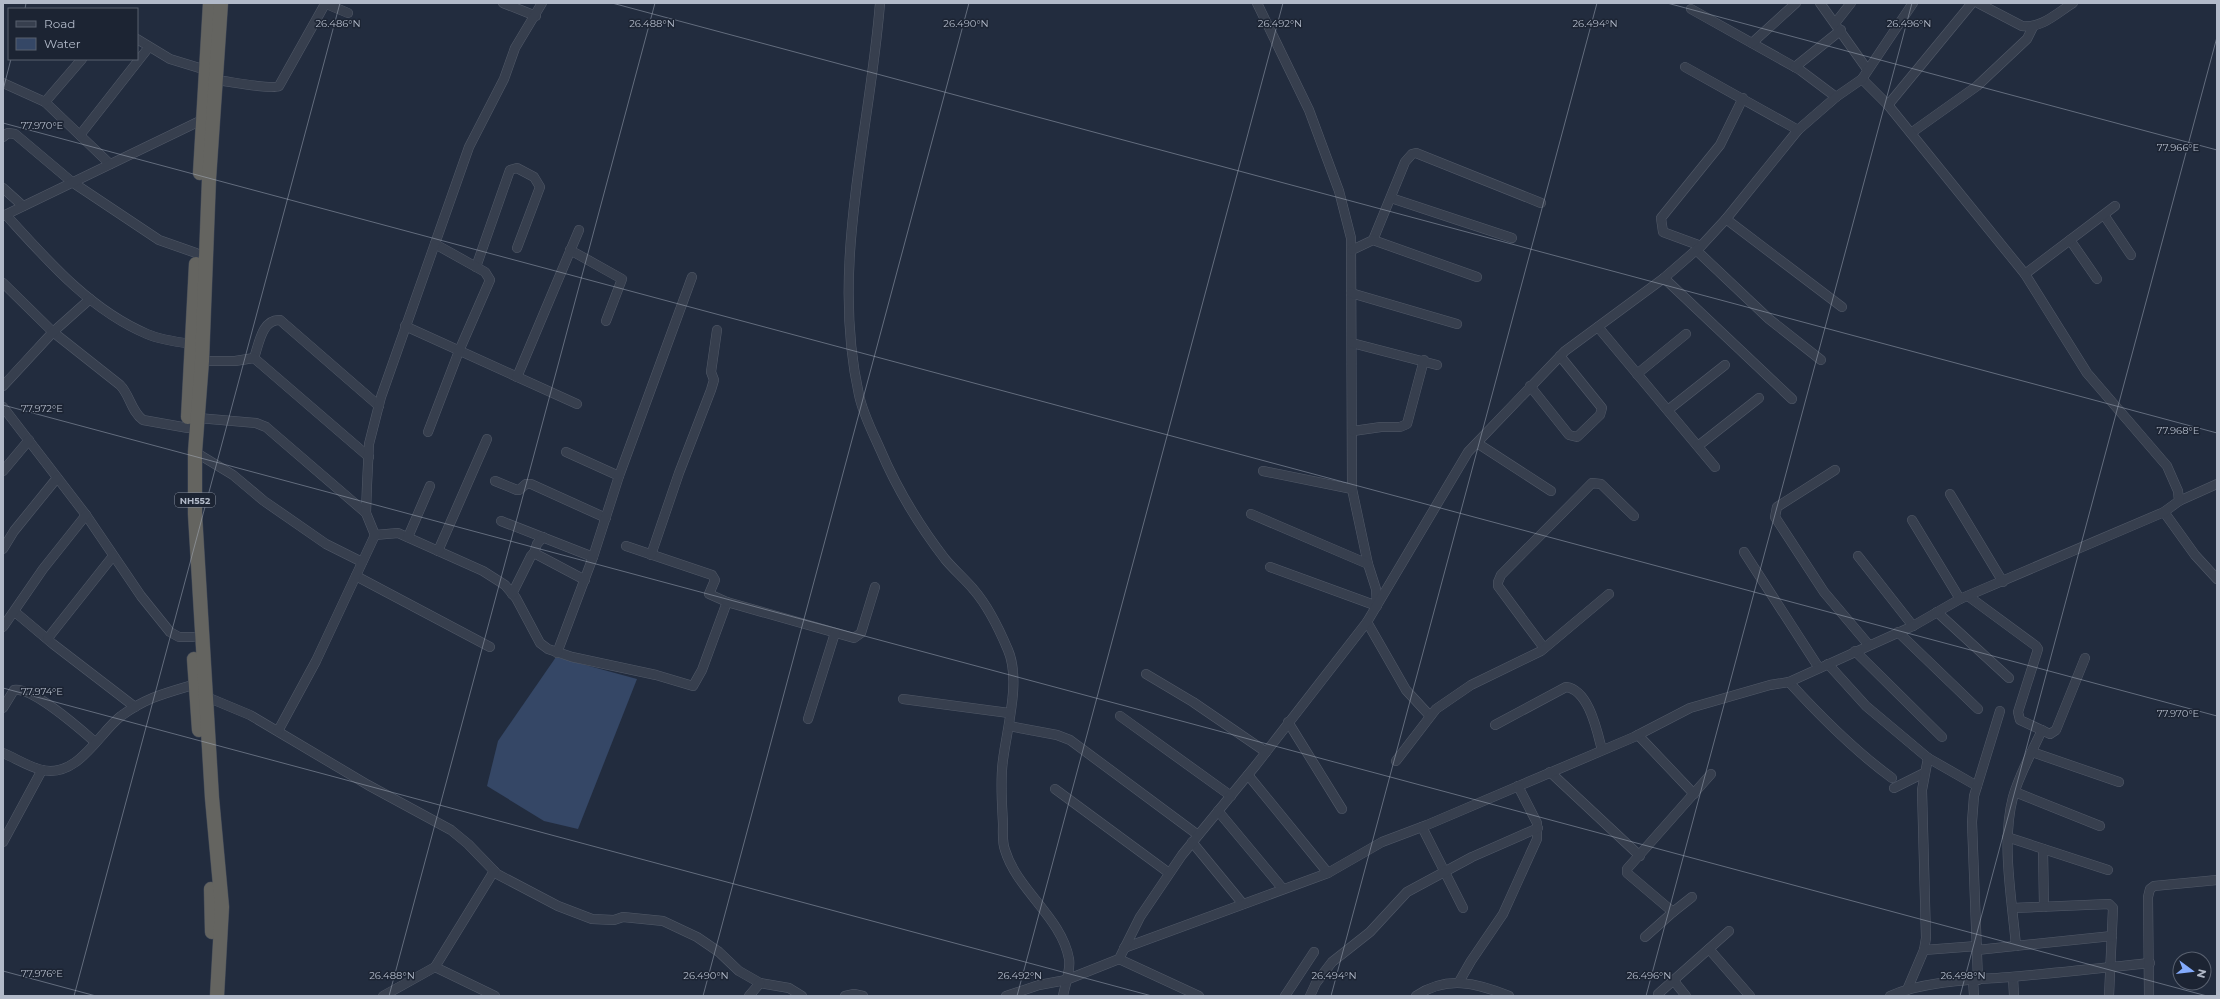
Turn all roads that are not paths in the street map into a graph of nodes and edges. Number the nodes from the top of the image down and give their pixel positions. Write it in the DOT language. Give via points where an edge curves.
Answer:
graph roads {
  1 [pos="210,3"];
  2 [pos="221,3"];
  3 [pos="324,3"];
  4 [pos="503,3"];
  5 [pos="542,3"];
  6 [pos="880,3"];
  7 [pos="1257,3"];
  8 [pos="1796,3"];
  9 [pos="1820,3"];
  10 [pos="1851,3"];
  11 [pos="1914,3"];
  12 [pos="1972,3"];
  13 [pos="1978,3"];
  14 [pos="2073,3"];
  15 [pos="1691,9"];
  16 [pos="348,13"];
  17 [pos="536,16"];
  18 [pos="1838,26"];
  19 [pos="2033,27"];
  20 [pos="138,40"];
  21 [pos="1752,43"];
  22 [pos="150,47"];
  23 [pos="81,60"];
  24 [pos="1685,66"];
  25 [pos="1795,67"];
  26 [pos="1867,69"];
  27 [pos="210,75"];
  28 [pos="1862,79"];
  29 [pos="3,83"];
  30 [pos="1836,97"];
  31 [pos="1743,98"];
  32 [pos="46,102"];
  33 [pos="1888,105"];
  34 [pos="208,118"];
  35 [pos="1798,130"];
  36 [pos="1911,134"];
  37 [pos="80,135"];
  38 [pos="3,137"];
  39 [pos="110,164"];
  40 [pos="72,182"];
  41 [pos="3,188"];
  42 [pos="1391,198"];
  43 [pos="1541,203"];
  44 [pos="23,206"];
  45 [pos="2115,206"];
  46 [pos="2104,214"];
  47 [pos="5,215"];
  48 [pos="1726,219"];
  49 [pos="579,230"];
  50 [pos="1512,238"];
  51 [pos="1373,240"];
  52 [pos="2070,240"];
  53 [pos="435,244"];
  54 [pos="517,248"];
  55 [pos="1698,248"];
  56 [pos="570,250"];
  57 [pos="1352,250"];
  58 [pos="196,254"];
  59 [pos="2131,255"];
  60 [pos="476,267"];
  61 [pos="2025,274"];
  62 [pos="692,277"];
  63 [pos="1477,277"];
  64 [pos="1664,278"];
  65 [pos="2097,279"];
  66 [pos="3,283"];
  67 [pos="1351,293"];
  68 [pos="90,299"];
  69 [pos="1842,307"];
  70 [pos="606,321"];
  71 [pos="1457,324"];
  72 [pos="405,326"];
  73 [pos="1598,327"];
  74 [pos="717,330"];
  75 [pos="53,332"];
  76 [pos="1686,334"];
  77 [pos="1352,343"];
  78 [pos="192,344"];
  79 [pos="459,351"];
  80 [pos="1560,356"];
  81 [pos="254,358"];
  82 [pos="1424,360"];
  83 [pos="1821,360"];
  84 [pos="202,361"];
  85 [pos="1437,365"];
  86 [pos="1725,365"];
  87 [pos="1638,374"];
  88 [pos="517,377"];
  89 [pos="3,386"];
  90 [pos="1530,386"];
  91 [pos="1759,398"];
  92 [pos="1792,399"];
  93 [pos="577,404"];
  94 [pos="379,406"];
  95 [pos="3,407"];
  96 [pos="1668,410"];
  97 [pos="193,423"];
  98 [pos="1353,431"];
  99 [pos="428,432"];
  100 [pos="487,439"];
  101 [pos="29,440"];
  102 [pos="1477,443"];
  103 [pos="1698,446"];
  104 [pos="195,452"];
  105 [pos="566,452"];
  106 [pos="369,457"];
  107 [pos="1716,467"];
  108 [pos="1835,470"];
  109 [pos="3,471"];
  110 [pos="1263,472"];
  111 [pos="619,476"];
  112 [pos="57,478"];
  113 [pos="495,481"];
  114 [pos="2217,484"];
  115 [pos="430,486"];
  116 [pos="1352,490"];
  117 [pos="1551,491"];
  118 [pos="1950,494"];
  119 [pos="2179,501"];
  120 [pos="2164,512"];
  121 [pos="366,513"];
  122 [pos="1251,514"];
  123 [pos="86,515"];
  124 [pos="1634,516"];
  125 [pos="606,518"];
  126 [pos="1912,520"];
  127 [pos="501,521"];
  128 [pos="375,535"];
  129 [pos="408,537"];
  130 [pos="543,537"];
  131 [pos="626,546"];
  132 [pos="3,549"];
  133 [pos="438,551"];
  134 [pos="1744,552"];
  135 [pos="534,553"];
  136 [pos="651,554"];
  137 [pos="113,556"];
  138 [pos="1858,556"];
  139 [pos="594,557"];
  140 [pos="362,562"];
  141 [pos="1368,564"];
  142 [pos="1270,567"];
  143 [pos="356,576"];
  144 [pos="2217,579"];
  145 [pos="585,580"];
  146 [pos="2003,582"];
  147 [pos="875,587"];
  148 [pos="512,594"];
  149 [pos="1609,594"];
  150 [pos="1964,597"];
  151 [pos="727,602"];
  152 [pos="1377,606"];
  153 [pos="15,612"];
  154 [pos="1937,612"];
  155 [pos="1367,622"];
  156 [pos="1913,626"];
  157 [pos="3,627"];
  158 [pos="1898,632"];
  159 [pos="835,633"];
  160 [pos="193,637"];
  161 [pos="48,638"];
  162 [pos="1868,644"];
  163 [pos="490,647"];
  164 [pos="1544,648"];
  165 [pos="1855,651"];
  166 [pos="557,653"];
  167 [pos="2086,658"];
  168 [pos="1828,664"];
  169 [pos="1819,668"];
  170 [pos="1146,674"];
  171 [pos="2009,678"];
  172 [pos="1789,682"];
  173 [pos="200,691"];
  174 [pos="903,699"];
  175 [pos="135,707"];
  176 [pos="3,708"];
  177 [pos="1978,709"];
  178 [pos="2000,710"];
  179 [pos="1010,713"];
  180 [pos="1120,716"];
  181 [pos="1430,716"];
  182 [pos="808,719"];
  183 [pos="1288,722"];
  184 [pos="1495,725"];
  185 [pos="1009,726"];
  186 [pos="2042,730"];
  187 [pos="278,731"];
  188 [pos="1638,735"];
  189 [pos="1942,737"];
  190 [pos="95,742"];
  191 [pos="1602,750"];
  192 [pos="1266,752"];
  193 [pos="2032,752"];
  194 [pos="3,753"];
  195 [pos="1928,758"];
  196 [pos="1396,761"];
  197 [pos="42,770"];
  198 [pos="1550,772"];
  199 [pos="1924,773"];
  200 [pos="1711,774"];
  201 [pos="1248,775"];
  202 [pos="1892,778"];
  203 [pos="2119,782"];
  204 [pos="1518,786"];
  205 [pos="1977,786"];
  206 [pos="1894,788"];
  207 [pos="1055,789"];
  208 [pos="2015,792"];
  209 [pos="1694,794"];
  210 [pos="1231,796"];
  211 [pos="1342,809"];
  212 [pos="1218,811"];
  213 [pos="2100,826"];
  214 [pos="1422,827"];
  215 [pos="1538,828"];
  216 [pos="2007,837"];
  217 [pos="1195,838"];
  218 [pos="3,842"];
  219 [pos="2043,849"];
  220 [pos="1640,856"];
  221 [pos="2108,870"];
  222 [pos="494,871"];
  223 [pos="1169,873"];
  224 [pos="1328,873"];
  225 [pos="1446,873"];
  226 [pos="2217,880"];
  227 [pos="1283,889"];
  228 [pos="1692,897"];
  229 [pos="1243,904"];
  230 [pos="2044,907"];
  231 [pos="1463,908"];
  232 [pos="2013,908"];
  233 [pos="1673,912"];
  234 [pos="1729,931"];
  235 [pos="2112,936"];
  236 [pos="1646,937"];
  237 [pos="2016,946"];
  238 [pos="1124,948"];
  239 [pos="1977,948"];
  240 [pos="1709,949"];
  241 [pos="1924,950"];
  242 [pos="1314,952"];
  243 [pos="1119,959"];
  244 [pos="2150,963"];
  245 [pos="435,967"];
  246 [pos="2109,968"];
  247 [pos="2012,977"];
  248 [pos="1066,980"];
  249 [pos="1976,980"];
  250 [pos="1674,981"];
  251 [pos="1459,982"];
  252 [pos="760,983"];
  253 [pos="1907,990"];
  254 [pos="1922,992"];
  255 [pos="1658,994"];
  256 [pos="210,996"];
  257 [pos="218,996"];
  258 [pos="383,996"];
  259 [pos="495,996"];
  260 [pos="749,996"];
  261 [pos="802,996"];
  262 [pos="845,996"];
  263 [pos="863,996"];
  264 [pos="1006,996"];
  265 [pos="1063,996"];
  266 [pos="1199,996"];
  267 [pos="1285,996"];
  268 [pos="1310,996"];
  269 [pos="1416,996"];
  270 [pos="1509,996"];
  271 [pos="1686,996"];
  272 [pos="1750,996"];
  273 [pos="1890,996"];
  274 [pos="1974,996"];
  275 [pos="2014,996"];
  276 [pos="2109,996"];
  277 [pos="2150,996"];
  1 -- 27 [label="highway, NH552"];
  2 -- 27 [label="highway, NH552"];
  3 -- 16 [label="street"];
  3 -- 27 [label="street" via="279,86 268,88"];
  4 -- 17 [label="street"];
  5 -- 17 [label="street"];
  6 -- 179 [label="street" via="848,275 852,353 859,395 888,470 910,510 948,562 982,600 1009,652 1013,673"];
  7 -- 57 [label="street" via="1309,110 1339,191"];
  8 -- 21 [label="street"];
  9 -- 18 [label="street"];
  10 -- 18 [label="street"];
  11 -- 26 [label="street"];
  12 -- 33 [label="street"];
  13 -- 19 [label="street" via="2022,26"];
  14 -- 19 [label="street"];
  15 -- 21 [label="street"];
  17 -- 53 [label="street" via="515,48 504,79 469,147"];
  18 -- 25 [label="street"];
  18 -- 26 [label="street"];
  19 -- 36 [label="street" via="2027,39 1977,86"];
  20 -- 22 [label="street"];
  21 -- 25 [label="street"];
  22 -- 27 [label="street" via="170,59"];
  22 -- 37 [label="street"];
  23 -- 32 [label="street"];
  24 -- 31 [label="street"];
  25 -- 30 [label="street"];
  26 -- 28 [label="street"];
  27 -- 34 [label="highway, NH552"];
  28 -- 30 [label="street"];
  28 -- 33 [label="street"];
  29 -- 32 [label="street"];
  30 -- 35 [label="street"];
  31 -- 35 [label="street"];
  31 -- 55 [label="street" via="1720,146 1661,218 1663,232"];
  32 -- 37 [label="street"];
  33 -- 36 [label="street"];
  34 -- 39 [label="street"];
  34 -- 58 [label="highway, NH552"];
  34 -- 84 [label="highway, NH552"];
  35 -- 48 [label="street"];
  36 -- 61 [label="street"];
  37 -- 39 [label="street"];
  38 -- 40 [label="street" via="8,133 15,134"];
  39 -- 40 [label="street"];
  40 -- 44 [label="street"];
  40 -- 58 [label="street" via="159,240"];
  41 -- 44 [label="street"];
  42 -- 43 [label="street" via="1405,162 1416,153"];
  42 -- 50 [label="street"];
  42 -- 51 [label="street"];
  44 -- 47 [label="street"];
  45 -- 46 [label="street"];
  46 -- 52 [label="street"];
  46 -- 59 [label="street"];
  47 -- 68 [label="street" via="51,264"];
  48 -- 55 [label="street"];
  48 -- 69 [label="street"];
  49 -- 56 [label="street"];
  51 -- 57 [label="street"];
  51 -- 63 [label="street"];
  52 -- 61 [label="street"];
  52 -- 65 [label="street"];
  53 -- 60 [label="street"];
  53 -- 72 [label="street"];
  54 -- 60 [label="street" via="540,187 534,177 517,168 510,170"];
  55 -- 64 [label="street"];
  55 -- 83 [label="street" via="1769,319"];
  56 -- 70 [label="street" via="622,279"];
  56 -- 88 [label="street"];
  57 -- 67 [label="street"];
  58 -- 78 [label="highway, NH552"];
  60 -- 79 [label="street" via="485,272 490,280"];
  61 -- 119 [label="street" via="2087,373 2167,466 2178,491"];
  62 -- 111 [label="street"];
  64 -- 73 [label="street"];
  64 -- 92 [label="street"];
  66 -- 75 [label="street"];
  67 -- 71 [label="street"];
  67 -- 77 [label="street"];
  68 -- 75 [label="street"];
  68 -- 78 [label="street" via="148,335"];
  72 -- 79 [label="street"];
  72 -- 94 [label="street"];
  73 -- 80 [label="street"];
  73 -- 87 [label="street"];
  74 -- 136 [label="street" via="711,372 714,380"];
  75 -- 89 [label="street"];
  75 -- 97 [label="street" via="120,385 127,392 143,420"];
  76 -- 87 [label="street"];
  77 -- 82 [label="street"];
  77 -- 98 [label="street"];
  78 -- 97 [label="highway, NH552"];
  79 -- 88 [label="street"];
  79 -- 99 [label="street"];
  80 -- 90 [label="street"];
  80 -- 90 [label="street" via="1602,408 1600,416 1577,437 1569,436"];
  81 -- 84 [label="street"];
  81 -- 94 [label="street" via="265,328 271,321 280,320"];
  81 -- 106 [label="street"];
  82 -- 85 [label="street"];
  82 -- 98 [label="street" via="1407,424 1400,428 1381,426"];
  84 -- 97 [label="highway, NH552"];
  86 -- 96 [label="street"];
  87 -- 96 [label="street"];
  88 -- 93 [label="street"];
  90 -- 102 [label="street"];
  91 -- 103 [label="street"];
  94 -- 106 [label="street" via="369,444"];
  95 -- 101 [label="street"];
  96 -- 103 [label="street"];
  97 -- 104 [label="highway, NH552"];
  97 -- 121 [label="street" via="256,424 266,427"];
  97 -- 160 [label="highway, NH552" via="187,539"];
  98 -- 116 [label="street"];
  100 -- 133 [label="street"];
  101 -- 109 [label="street"];
  101 -- 112 [label="street"];
  102 -- 117 [label="street"];
  102 -- 152 [label="street" via="1468,452"];
  103 -- 107 [label="street"];
  104 -- 140 [label="street" via="234,475 264,501 326,544"];
  104 -- 173 [label="highway, NH552"];
  105 -- 111 [label="street"];
  106 -- 121 [label="street"];
  108 -- 162 [label="street" via="1778,507 1775,517 1824,592"];
  110 -- 116 [label="street"];
  111 -- 125 [label="street"];
  112 -- 123 [label="street"];
  112 -- 132 [label="street" via="14,531"];
  113 -- 125 [label="street" via="517,490 530,484"];
  114 -- 119 [label="street"];
  115 -- 129 [label="street"];
  116 -- 141 [label="street"];
  118 -- 146 [label="street"];
  119 -- 120 [label="street"];
  120 -- 144 [label="street" via="2195,555"];
  120 -- 146 [label="street"];
  121 -- 128 [label="street"];
  122 -- 141 [label="street"];
  123 -- 137 [label="street"];
  123 -- 153 [label="street" via="43,569"];
  124 -- 164 [label="street" via="1602,484 1592,482 1501,575 1498,586"];
  125 -- 139 [label="street"];
  126 -- 150 [label="street"];
  127 -- 130 [label="street"];
  128 -- 129 [label="street" via="398,533"];
  128 -- 140 [label="street"];
  129 -- 133 [label="street"];
  130 -- 135 [label="street"];
  130 -- 139 [label="street"];
  131 -- 136 [label="street"];
  133 -- 148 [label="street" via="483,571 505,585"];
  134 -- 169 [label="street"];
  135 -- 145 [label="street"];
  135 -- 148 [label="street" via="530,556"];
  136 -- 151 [label="street" via="712,575 715,580 709,594"];
  137 -- 160 [label="street" via="170,632 179,637"];
  137 -- 161 [label="street"];
  138 -- 156 [label="street"];
  139 -- 145 [label="street"];
  140 -- 143 [label="street"];
  141 -- 152 [label="street" via="1376,589"];
  142 -- 152 [label="street"];
  143 -- 163 [label="street"];
  143 -- 187 [label="street" via="316,661"];
  145 -- 166 [label="street"];
  146 -- 150 [label="street"];
  147 -- 159 [label="street" via="858,636 854,638"];
  148 -- 166 [label="street" via="540,643"];
  149 -- 164 [label="street"];
  150 -- 154 [label="street"];
  150 -- 186 [label="street" via="2036,646 2039,653 2018,712 2020,720"];
  151 -- 159 [label="street"];
  151 -- 166 [label="street" via="702,670 693,686"];
  152 -- 155 [label="street"];
  153 -- 157 [label="street"];
  153 -- 161 [label="street"];
  154 -- 156 [label="street"];
  154 -- 171 [label="street"];
  155 -- 181 [label="street" via="1406,690"];
  155 -- 183 [label="street"];
  156 -- 158 [label="street"];
  158 -- 162 [label="street"];
  158 -- 177 [label="street"];
  159 -- 182 [label="street"];
  160 -- 173 [label="highway, NH552"];
  161 -- 175 [label="street"];
  162 -- 165 [label="street"];
  164 -- 181 [label="street" via="1471,685"];
  165 -- 168 [label="street"];
  165 -- 189 [label="street"];
  167 -- 186 [label="street" via="2056,730 2050,734"];
  168 -- 169 [label="street"];
  168 -- 195 [label="street" via="1866,706"];
  169 -- 172 [label="street"];
  170 -- 192 [label="street" via="1194,702"];
  172 -- 188 [label="street" via="1690,708"];
  172 -- 202 [label="street" via="1873,764"];
  173 -- 175 [label="street" via="150,697"];
  173 -- 187 [label="street"];
  173 -- 256 [label="highway, NH552" via="211,897"];
  173 -- 257 [label="highway, NH552" via="222,907"];
  174 -- 179 [label="street"];
  175 -- 190 [label="street" via="120,716"];
  176 -- 190 [label="street" via="14,690 25,690"];
  178 -- 205 [label="street"];
  179 -- 185 [label="street"];
  180 -- 210 [label="street"];
  181 -- 196 [label="street"];
  183 -- 192 [label="street"];
  183 -- 211 [label="street"];
  184 -- 191 [label="street" via="1566,686 1577,691 1594,717"];
  185 -- 217 [label="street" via="1070,740"];
  185 -- 248 [label="street" via="1003,762 1004,848 1018,878 1037,900 1062,938 1070,961"];
  186 -- 193 [label="street"];
  187 -- 222 [label="street" via="368,785 451,830"];
  188 -- 191 [label="street"];
  188 -- 209 [label="street"];
  190 -- 197 [label="street" via="76,763 52,770"];
  191 -- 198 [label="street"];
  192 -- 201 [label="street"];
  193 -- 203 [label="street"];
  193 -- 208 [label="street"];
  194 -- 197 [label="street"];
  195 -- 199 [label="street"];
  195 -- 205 [label="street"];
  197 -- 218 [label="street"];
  198 -- 204 [label="street"];
  198 -- 220 [label="street"];
  199 -- 206 [label="street"];
  199 -- 241 [label="street"];
  200 -- 209 [label="street"];
  201 -- 210 [label="street"];
  201 -- 224 [label="street"];
  204 -- 214 [label="street"];
  204 -- 215 [label="street"];
  205 -- 239 [label="street" via="1972,822"];
  207 -- 223 [label="street"];
  208 -- 213 [label="street"];
  208 -- 216 [label="street"];
  209 -- 220 [label="street"];
  210 -- 212 [label="street"];
  212 -- 217 [label="street"];
  212 -- 227 [label="street"];
  214 -- 224 [label="street" via="1382,842"];
  214 -- 225 [label="street"];
  215 -- 225 [label="street" via="1472,857"];
  215 -- 251 [label="street" via="1533,850 1503,914 1470,961"];
  216 -- 219 [label="street"];
  216 -- 232 [label="street"];
  217 -- 223 [label="street"];
  217 -- 229 [label="street"];
  219 -- 221 [label="street"];
  219 -- 230 [label="street"];
  220 -- 233 [label="street" via="1628,866 1627,872"];
  222 -- 245 [label="street"];
  222 -- 252 [label="street" via="558,906 592,919 614,920 623,917 663,920 719,952 739,971"];
  223 -- 238 [label="street" via="1140,917"];
  224 -- 227 [label="street"];
  225 -- 231 [label="street"];
  225 -- 268 [label="street" via="1407,892 1370,932 1332,962 1316,983"];
  226 -- 244 [label="street" via="2154,886 2150,889"];
  227 -- 229 [label="street"];
  228 -- 233 [label="street"];
  229 -- 238 [label="street"];
  230 -- 232 [label="street"];
  230 -- 235 [label="street" via="2109,904 2113,908"];
  232 -- 237 [label="street"];
  233 -- 236 [label="street"];
  234 -- 240 [label="street"];
  235 -- 237 [label="street"];
  235 -- 246 [label="street"];
  237 -- 239 [label="street"];
  238 -- 243 [label="street"];
  239 -- 241 [label="street"];
  239 -- 249 [label="street"];
  240 -- 250 [label="street"];
  240 -- 272 [label="street"];
  241 -- 253 [label="street"];
  242 -- 267 [label="street"];
  243 -- 248 [label="street"];
  243 -- 266 [label="street"];
  244 -- 246 [label="street"];
  244 -- 277 [label="street"];
  245 -- 258 [label="street"];
  245 -- 259 [label="street"];
  246 -- 247 [label="street"];
  246 -- 276 [label="street"];
  247 -- 249 [label="street"];
  247 -- 275 [label="street"];
  248 -- 264 [label="street" via="1039,985"];
  248 -- 265 [label="street"];
  249 -- 254 [label="street"];
  249 -- 274 [label="street"];
  250 -- 255 [label="street"];
  250 -- 271 [label="street"];
  251 -- 269 [label="street" via="1444,984"];
  251 -- 270 [label="street" via="1476,984"];
  252 -- 260 [label="street"];
  252 -- 261 [label="street" via="789,988"];
  253 -- 254 [label="street"];
  253 -- 273 [label="street"];
  262 -- 263 [label="street"];
}
